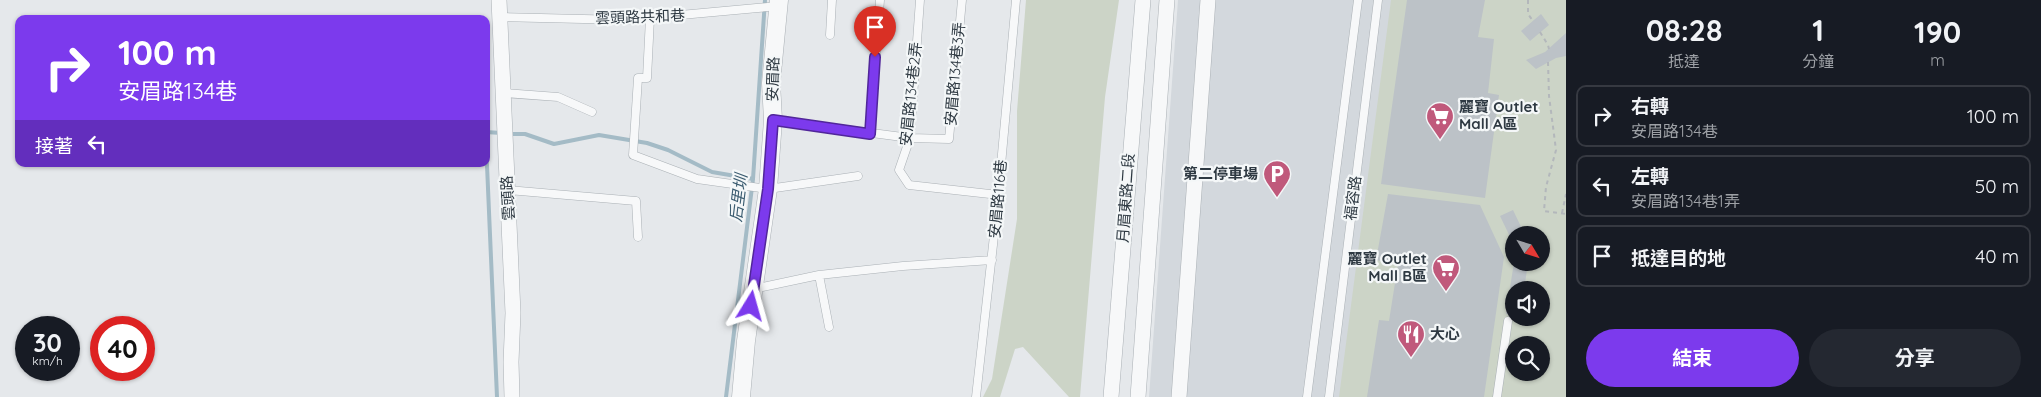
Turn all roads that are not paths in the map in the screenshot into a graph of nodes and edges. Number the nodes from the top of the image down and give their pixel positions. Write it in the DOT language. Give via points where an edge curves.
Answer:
graph roads {
  1 [pos="499,0"];
  2 [pos="832,0"];
  3 [pos="880,0"];
  4 [pos="920,0"];
  5 [pos="962,0"];
  6 [pos="1016,0"];
  7 [pos="1143,0"];
  8 [pos="1168,0"];
  9 [pos="1208,0"];
  10 [pos="1358,0"];
  11 [pos="1378,0"];
  12 [pos="779,3"];
  13 [pos="501,17"];
  14 [pos="650,18"];
  15 [pos="830,35"];
  16 [pos="503,93"];
  17 [pos="592,112"];
  18 [pos="773,120"];
  19 [pos="870,134"];
  20 [pos="910,138"];
  21 [pos="858,176"];
  22 [pos="768,189"];
  23 [pos="507,190"];
  24 [pos="999,195"];
  25 [pos="638,237"];
  26 [pos="992,260"];
  27 [pos="819,275"];
  28 [pos="753,289"];
  29 [pos="1507,326"];
  30 [pos="829,327"];
  31 [pos="512,397"];
  32 [pos="741,397"];
  33 [pos="976,397"];
  34 [pos="1111,397"];
  35 [pos="1138,397"];
  36 [pos="1179,397"];
  37 [pos="1307,397"];
  38 [pos="1329,397"];
  39 [pos="1497,397"];
  1 -- 13 [label="street, 雲頭路"];
  2 -- 15 [label="lane"];
  3 -- 19 [label="lane"];
  4 -- 20 [label="lane, 安眉路134巷2弄"];
  5 -- 20 [label="lane, 安眉路134巷3弄" via="949,139"];
  6 -- 24 [label="lane, 安眉路116巷"];
  7 -- 34 [label="street, 月眉東路二段"];
  8 -- 35 [label="street, 月眉東路二段"];
  9 -- 36 [label="street"];
  10 -- 37 [label="lane"];
  11 -- 38 [label="lane, 福容路"];
  12 -- 14 [label="lane, 雲頭路共和巷"];
  12 -- 18 [label="street, 安眉路" via="771,83"];
  13 -- 14 [label="lane, 雲頭路共和巷"];
  13 -- 16 [label="street, 雲頭路"];
  14 -- 22 [label="lane" via="647,78 638,78 633,155 697,179"];
  16 -- 17 [label="lane" via="558,97"];
  16 -- 23 [label="street, 雲頭路"];
  18 -- 19 [label="lane"];
  18 -- 22 [label="street, 安眉路"];
  19 -- 20 [label="lane"];
  20 -- 24 [label="lane, 安眉路134巷2弄" via="899,170 909,185"];
  21 -- 22 [label="lane"];
  22 -- 28 [label="street, 安眉路"];
  23 -- 25 [label="lane" via="636,202"];
  23 -- 31 [label="street, 雲頭路" via="513,313"];
  24 -- 26 [label="lane, 安眉路116巷"];
  26 -- 27 [label="lane"];
  26 -- 33 [label="lane, 安眉路116巷"];
  27 -- 28 [label="lane"];
  27 -- 30 [label="lane"];
  28 -- 32 [label="street, 安眉路"];
  29 -- 39 [label="lane"];
}
